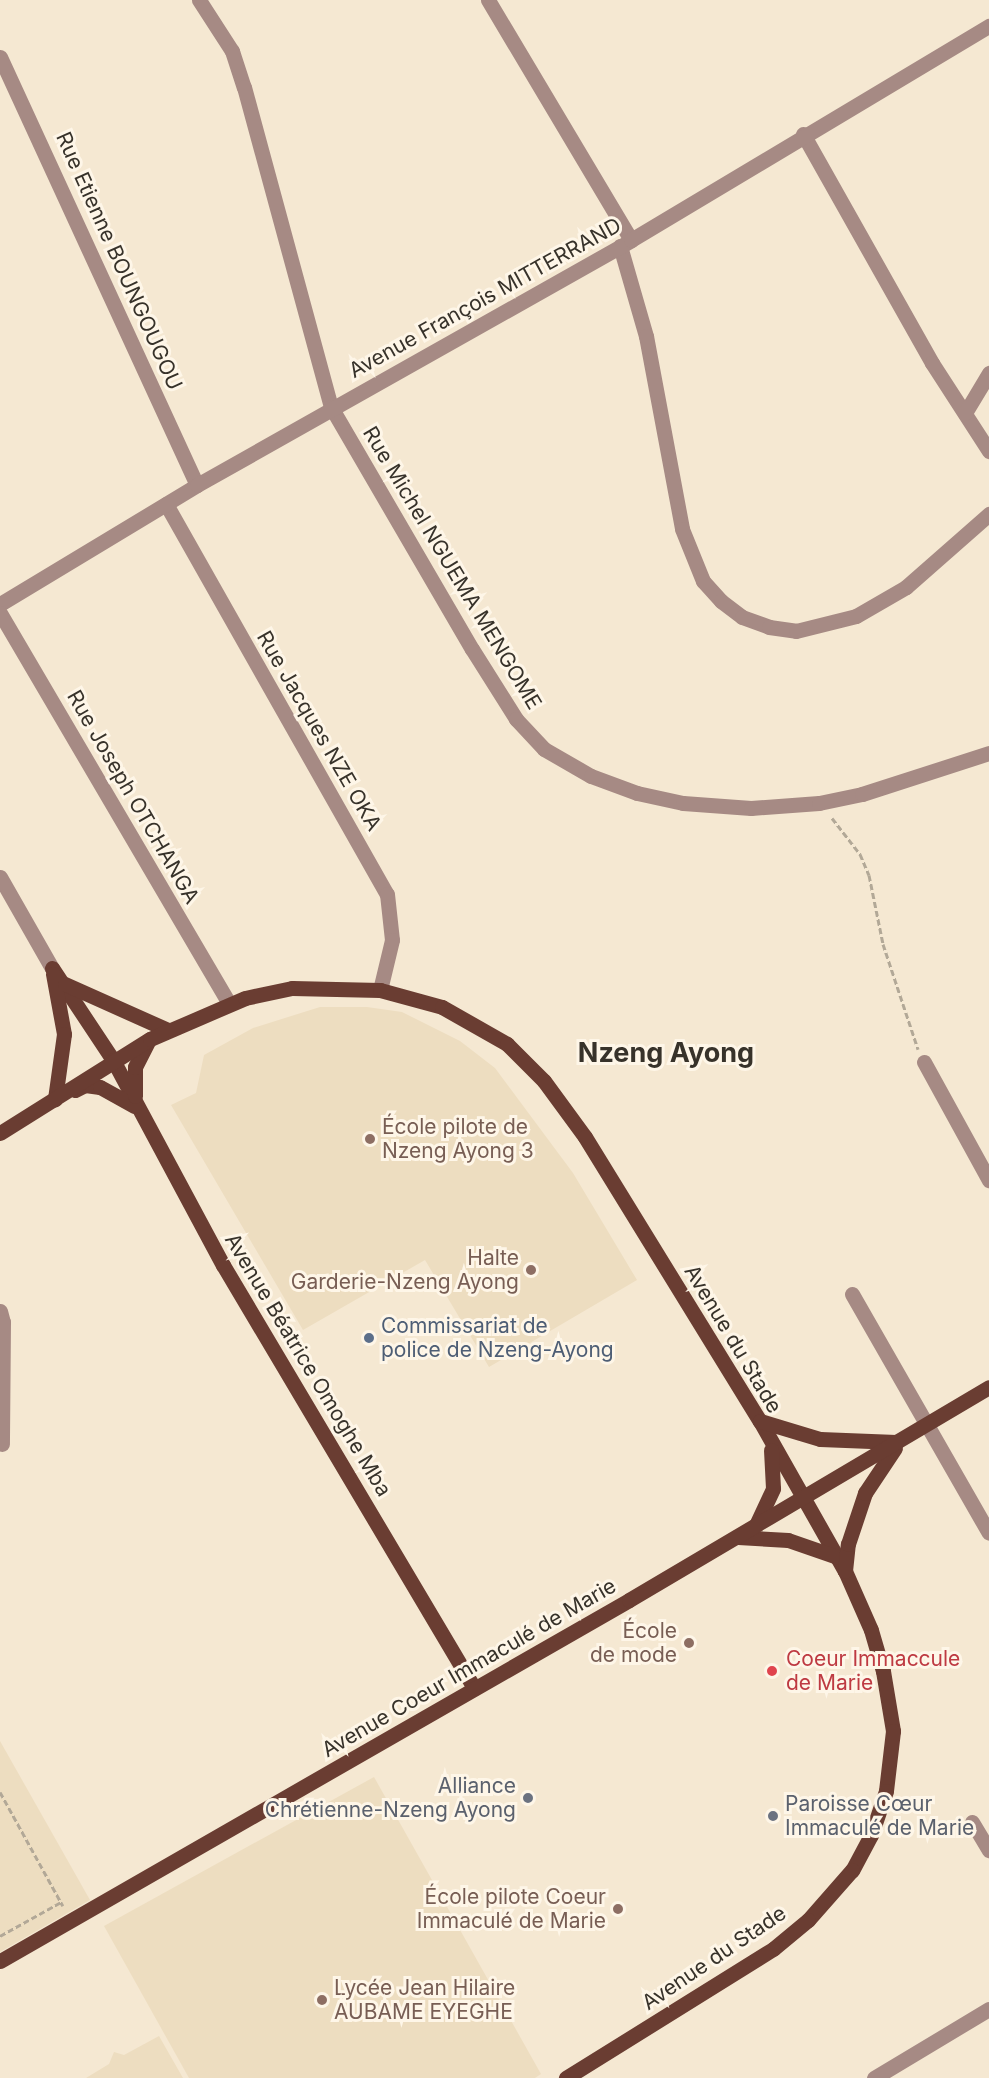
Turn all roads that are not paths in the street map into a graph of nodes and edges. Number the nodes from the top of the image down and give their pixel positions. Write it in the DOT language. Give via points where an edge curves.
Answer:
graph roads {
  1 [pos="199,0"];
  2 [pos="488,0"];
  3 [pos="989,26"];
  4 [pos="0,57"];
  5 [pos="803,134"];
  6 [pos="626,243"];
  7 [pos="989,373"];
  8 [pos="331,407"];
  9 [pos="965,413"];
  10 [pos="989,451"];
  11 [pos="197,485"];
  12 [pos="166,504"];
  13 [pos="989,514"];
  14 [pos="0,604"];
  15 [pos="0,613"];
  16 [pos="989,753"];
  17 [pos="0,877"];
  18 [pos="52,968"];
  19 [pos="380,990"];
  20 [pos="229,1003"];
  21 [pos="168,1030"];
  22 [pos="150,1039"];
  23 [pos="112,1060"];
  24 [pos="924,1062"];
  25 [pos="55,1099"];
  26 [pos="136,1108"];
  27 [pos="0,1133"];
  28 [pos="989,1180"];
  29 [pos="852,1294"];
  30 [pos="0,1311"];
  31 [pos="989,1387"];
  32 [pos="760,1421"];
  33 [pos="927,1425"];
  34 [pos="769,1439"];
  35 [pos="899,1442"];
  36 [pos="2,1444"];
  37 [pos="802,1498"];
  38 [pos="755,1526"];
  39 [pos="989,1533"];
  40 [pos="733,1538"];
  41 [pos="841,1564"];
  42 [pos="474,1688"];
  43 [pos="972,1822"];
  44 [pos="989,1850"];
  45 [pos="0,1961"];
  46 [pos="989,2009"];
  47 [pos="566,2078"];
  48 [pos="874,2078"];
  1 -- 8 [label="street" via="232,51 244,87"];
  2 -- 6 [label="street"];
  3 -- 5 [label="street, Avenue François MITTERRAND"];
  4 -- 11 [label="street, Rue Etienne BOUNGOUGOU"];
  5 -- 6 [label="street, Avenue François MITTERRAND"];
  5 -- 9 [label="street" via="915,334"];
  6 -- 8 [label="street, Avenue François MITTERRAND"];
  6 -- 13 [label="street" via="682,529 704,581 735,612 769,627 796,631 856,616 906,587"];
  7 -- 9 [label="street"];
  8 -- 11 [label="street, Avenue François MITTERRAND"];
  8 -- 16 [label="street, Rue Michel NGUEMA MENGOME" via="516,719 544,749 596,778 662,800 751,808 825,802 905,782"];
  9 -- 10 [label="street"];
  11 -- 12 [label="street, Avenue François MITTERRAND"];
  12 -- 14 [label="street, Avenue François MITTERRAND"];
  12 -- 19 [label="street, Rue Jacques NZE OKA" via="387,894 392,940"];
  15 -- 20 [label="street, Rue Joseph OTCHANGA"];
  17 -- 18 [label="street"];
  18 -- 21 [label="main road" via="74,990"];
  18 -- 23 [label="main road, Avenue Béatrice Omoghe Mba"];
  18 -- 25 [label="main road" via="64,1034"];
  19 -- 20 [label="main road, Avenue du Stade" via="292,988"];
  19 -- 32 [label="main road, Avenue du Stade" via="415,997 461,1015 524,1058 585,1137"];
  20 -- 21 [label="main road, Avenue du Stade"];
  21 -- 22 [label="main road, Avenue du Stade"];
  22 -- 23 [label="main road, Avenue du Stade"];
  22 -- 26 [label="main road" via="133,1074"];
  23 -- 25 [label="main road, Avenue du Stade"];
  23 -- 26 [label="main road, Avenue Béatrice Omoghe Mba"];
  24 -- 28 [label="street"];
  25 -- 26 [label="main road" via="85,1085 100,1087"];
  25 -- 27 [label="main road, Avenue du Stade"];
  26 -- 42 [label="main road, Avenue Béatrice Omoghe Mba" via="223,1265"];
  29 -- 33 [label="street"];
  30 -- 36 [label="street"];
  31 -- 33 [label="main road, Avenue Coeur Immaculé de Marie"];
  32 -- 34 [label="main road, Avenue du Stade"];
  32 -- 35 [label="main road" via="820,1439"];
  33 -- 35 [label="main road, Avenue Coeur Immaculé de Marie"];
  33 -- 39 [label="street"];
  34 -- 37 [label="main road, Avenue du Stade"];
  34 -- 38 [label="main road" via="773,1488"];
  35 -- 37 [label="main road, Avenue Coeur Immaculé de Marie"];
  35 -- 41 [label="main road" via="865,1493"];
  37 -- 38 [label="main road, Avenue Coeur Immaculé de Marie"];
  37 -- 41 [label="main road, Avenue du Stade"];
  38 -- 40 [label="main road, Avenue Coeur Immaculé de Marie"];
  40 -- 41 [label="main road" via="778,1538 814,1546"];
  40 -- 42 [label="main road, Avenue Coeur Immaculé de Marie"];
  41 -- 47 [label="main road, Avenue du Stade" via="884,1671 893,1731 886,1791 871,1835 852,1870 808,1920 773,1949"];
  42 -- 45 [label="main road, Avenue Coeur Immaculé de Marie"];
  43 -- 44 [label="street"];
  46 -- 48 [label="street"];
}
